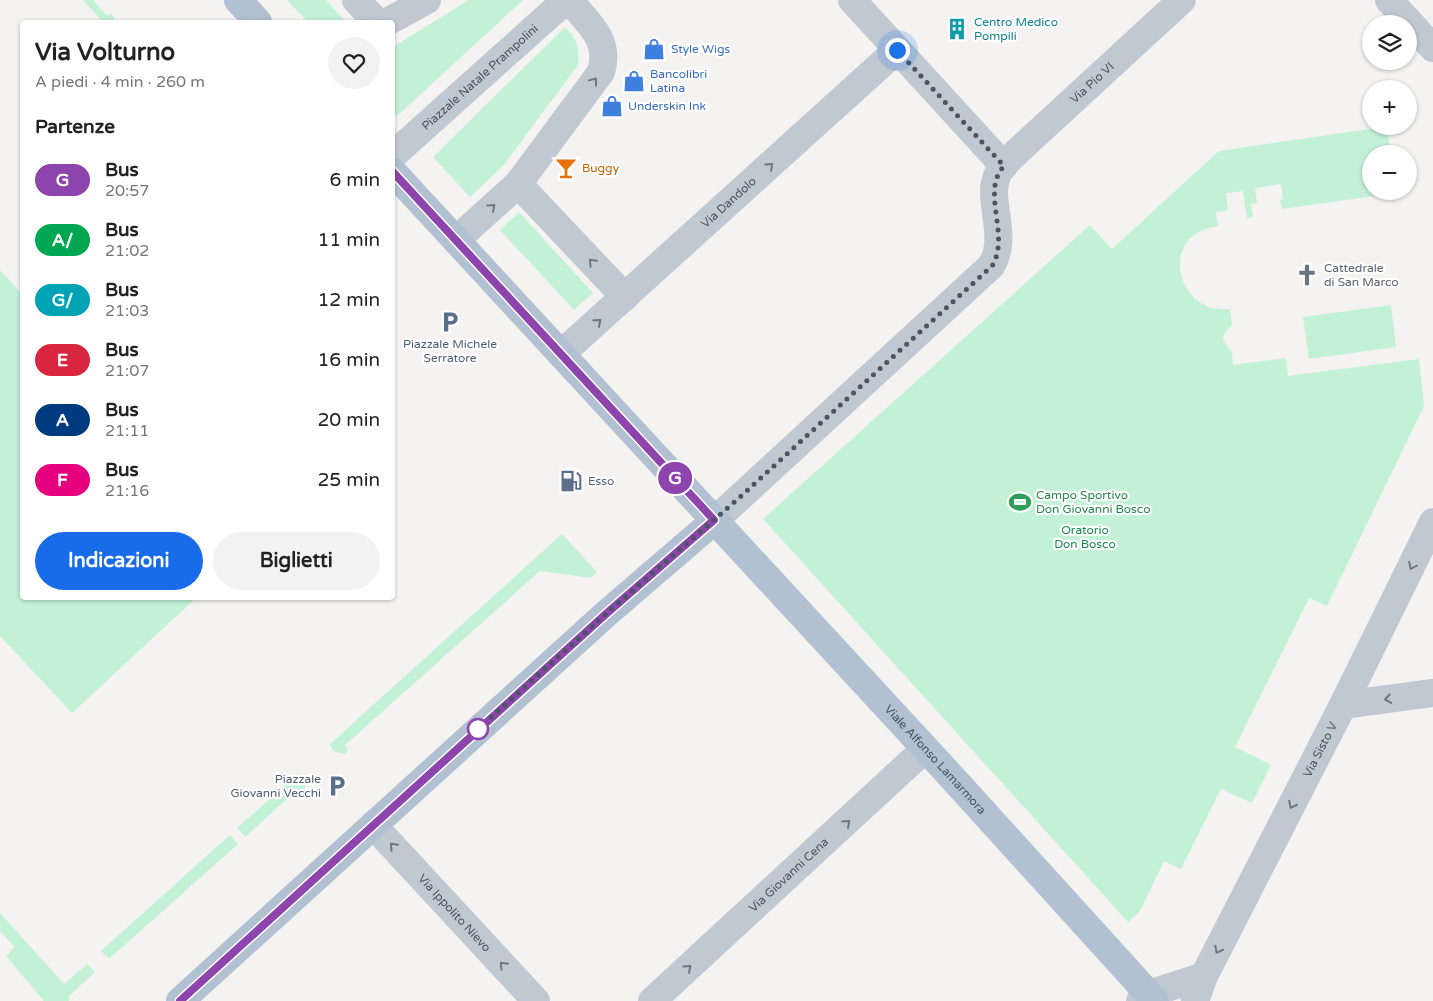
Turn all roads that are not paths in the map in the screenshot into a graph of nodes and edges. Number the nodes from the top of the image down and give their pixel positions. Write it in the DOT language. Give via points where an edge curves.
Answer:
graph roads {
  1 [pos="356,0"];
  2 [pos="426,0"];
  3 [pos="568,0"];
  4 [pos="852,0"];
  5 [pos="1182,0"];
  6 [pos="1389,0"];
  7 [pos="375,20"];
  8 [pos="391,20"];
  9 [pos="1433,48"];
  10 [pos="897,50"];
  11 [pos="395,153"];
  12 [pos="1004,166"];
  13 [pos="395,174"];
  14 [pos="518,184"];
  15 [pos="456,240"];
  16 [pos="625,297"];
  17 [pos="561,354"];
  18 [pos="714,520"];
  19 [pos="1433,522"];
  20 [pos="1433,692"];
  21 [pos="1343,705"];
  22 [pos="925,749"];
  23 [pos="373,825"];
  24 [pos="1204,976"];
  25 [pos="1148,999"];
  26 [pos="180,1001"];
  27 [pos="536,1001"];
  28 [pos="652,1001"];
  29 [pos="1194,1001"];
  1 -- 7 [label="street"];
  2 -- 8 [label="street"];
  3 -- 11 [label="street, Piazzale Natale Prampolini"];
  14 -- 3 [label="street, Piazzale Natale Prampolini, one-way" via="601,72 604,63 602,41"];
  4 -- 10 [label="street"];
  5 -- 12 [label="street, Via Pio VI"];
  6 -- 9 [label="street"];
  10 -- 12 [label="street"];
  16 -- 10 [label="street, Via Dandolo, one-way"];
  12 -- 18 [label="street" via="994,184 999,245 992,266"];
  13 -- 15 [label="main road"];
  15 -- 14 [label="street, Piazzale Natale Prampolini, one-way"];
  16 -- 14 [label="street, one-way"];
  15 -- 17 [label="main road"];
  17 -- 16 [label="street, Via Dandolo, one-way"];
  17 -- 18 [label="main road"];
  18 -- 22 [label="main road, Viale Alfonso Lamarmora"];
  18 -- 23 [label="main road"];
  19 -- 21 [label="street, Via Sisto V, one-way"];
  20 -- 21 [label="street, one-way"];
  21 -- 24 [label="street, Via Sisto V, one-way"];
  22 -- 25 [label="main road, Viale Alfonso Lamarmora"];
  28 -- 22 [label="street, Via Giovanni Cena, one-way"];
  23 -- 26 [label="main road"];
  27 -- 23 [label="street, Via Ippolito Nievo, one-way"];
  24 -- 25 [label="street"];
  24 -- 29 [label="street, Via Sisto V"];
}
